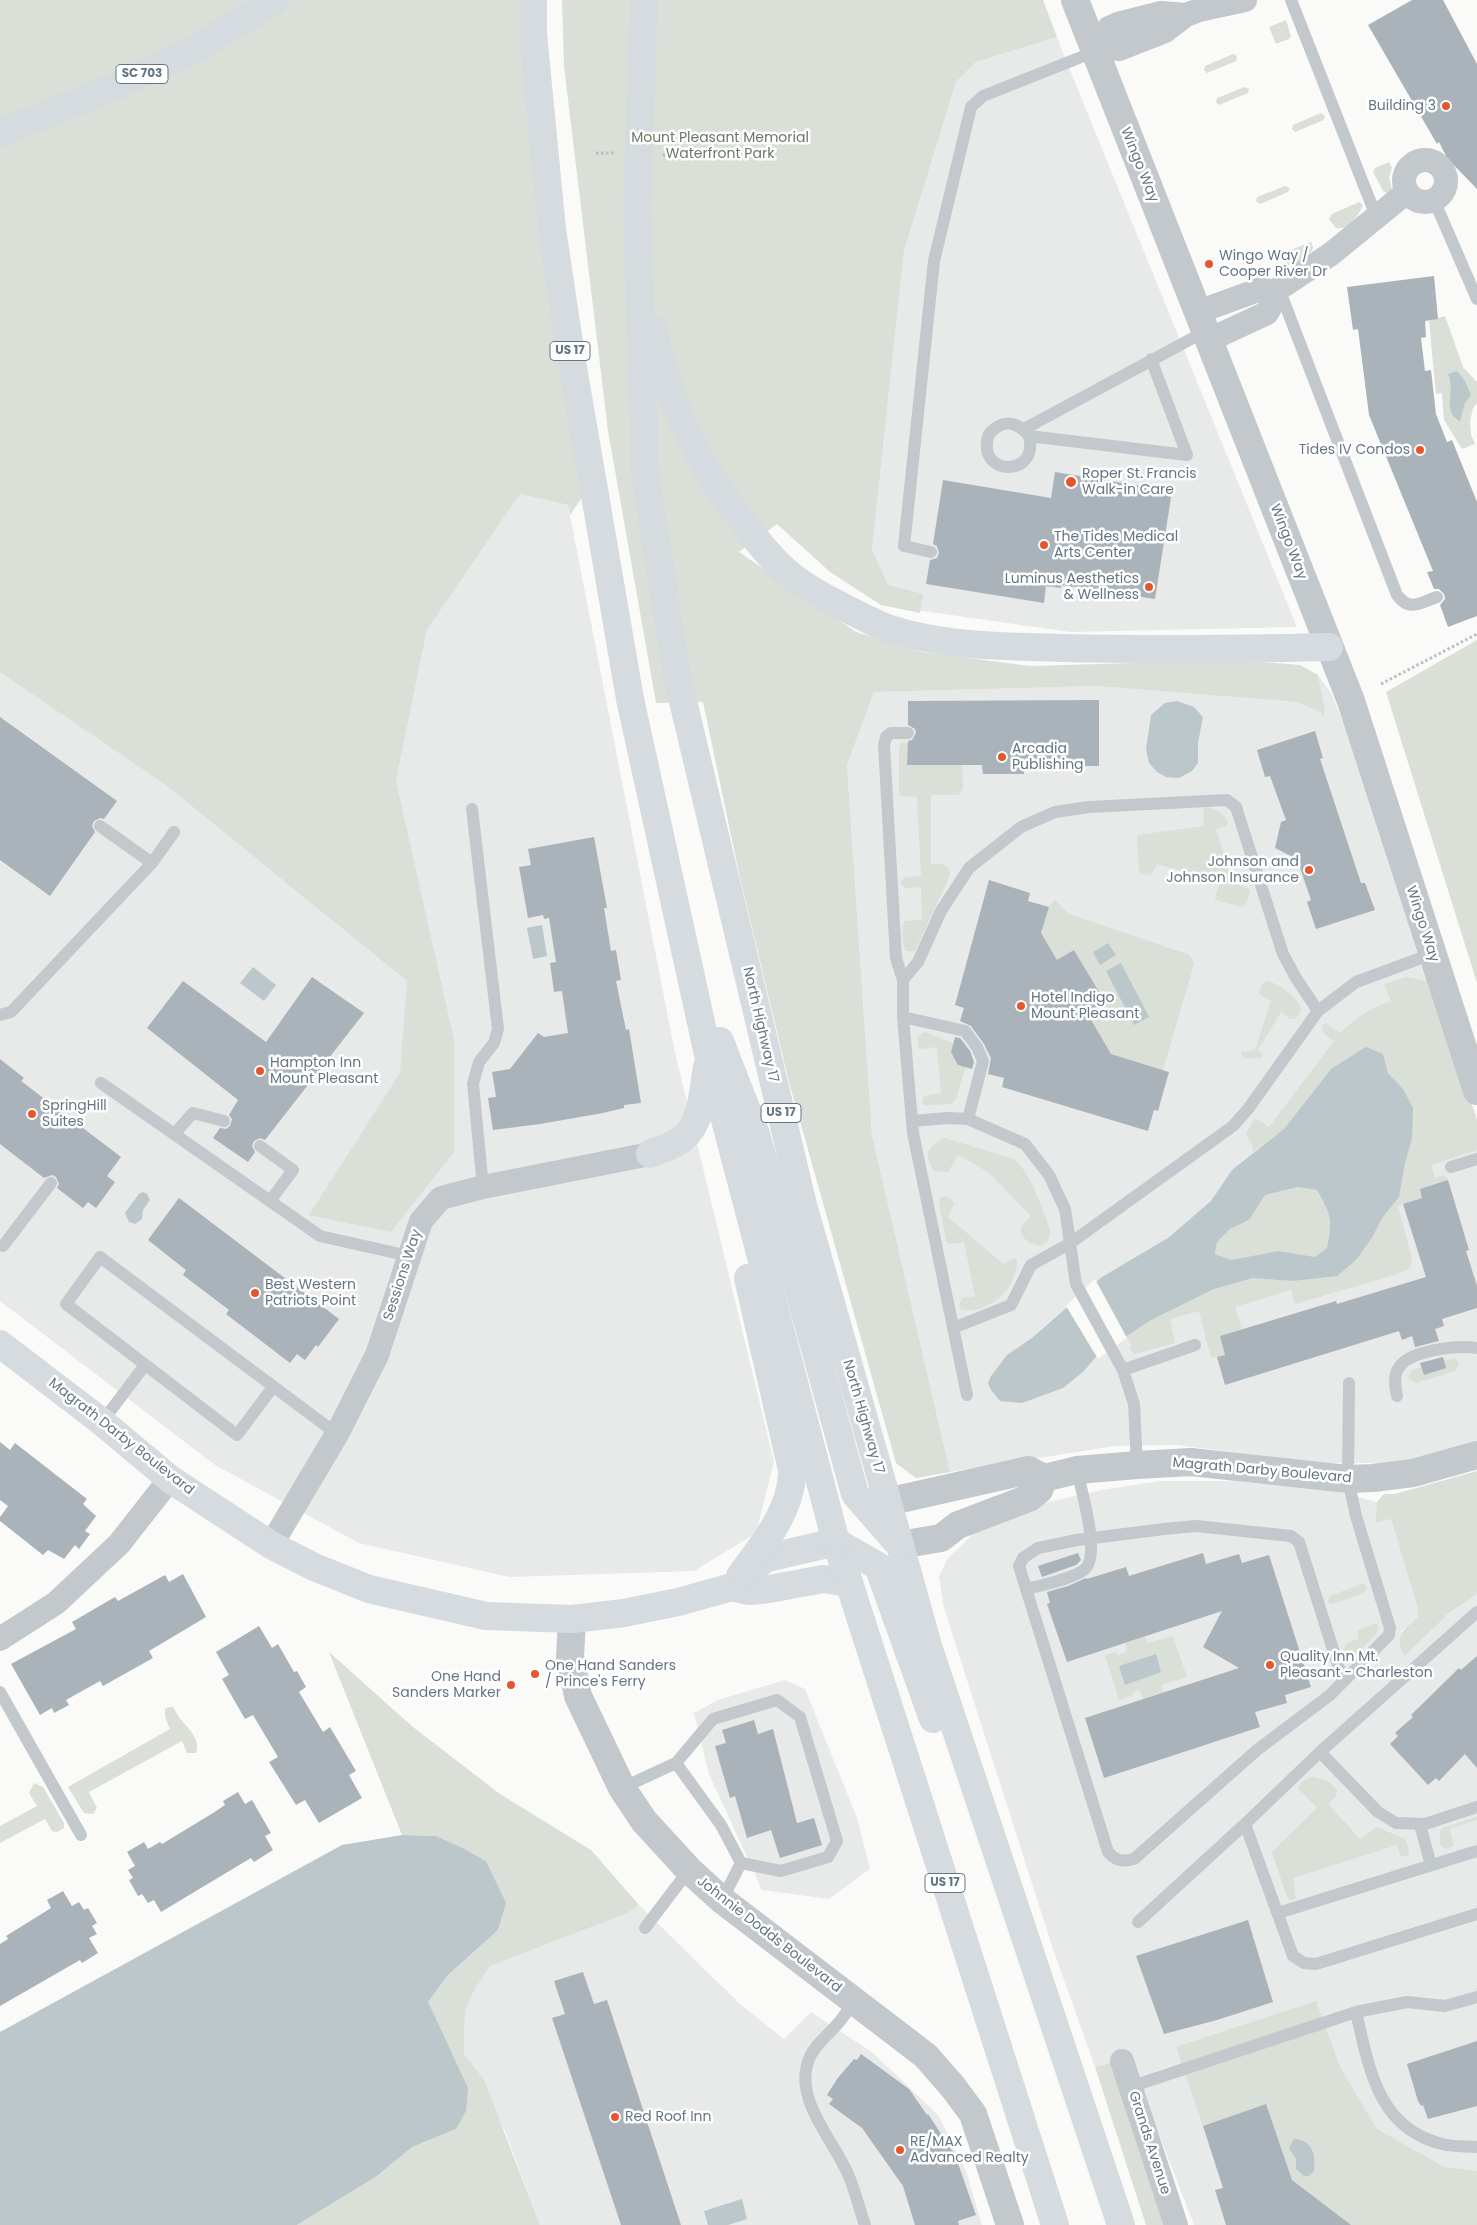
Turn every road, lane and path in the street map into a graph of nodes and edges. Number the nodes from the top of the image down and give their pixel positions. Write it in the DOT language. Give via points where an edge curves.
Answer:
graph roads {
  1 [pos="276,0"];
  2 [pos="533,0"];
  3 [pos="644,0"];
  4 [pos="1075,0"];
  5 [pos="1245,0"];
  6 [pos="1292,0"];
  7 [pos="1099,49"];
  8 [pos="0,133"];
  9 [pos="1407,192"];
  10 [pos="1434,200"];
  11 [pos="637,207"];
  12 [pos="1376,216"];
  13 [pos="1276,290"];
  14 [pos="1477,299"];
  15 [pos="1204,328"];
  16 [pos="1151,360"];
  17 [pos="932,552"];
  18 [pos="1437,597"];
  19 [pos="1477,634"];
  20 [pos="1329,648"];
  21 [pos="1381,684"];
  22 [pos="908,733"];
  23 [pos="472,809"];
  24 [pos="100,826"];
  25 [pos="174,832"];
  26 [pos="152,863"];
  27 [pos="1432,954"];
  28 [pos="687,958"];
  29 [pos="903,980"];
  30 [pos="1318,1011"];
  31 [pos="0,1015"];
  32 [pos="903,1017"];
  33 [pos="709,1059"];
  34 [pos="101,1083"];
  35 [pos="1477,1092"];
  36 [pos="968,1119"];
  37 [pos="224,1121"];
  38 [pos="912,1121"];
  39 [pos="174,1134"];
  40 [pos="260,1146"];
  41 [pos="650,1154"];
  42 [pos="1477,1159"];
  43 [pos="1451,1167"];
  44 [pos="51,1183"];
  45 [pos="483,1187"];
  46 [pos="270,1201"];
  47 [pos="748,1210"];
  48 [pos="1069,1244"];
  49 [pos="1,1247"];
  50 [pos="409,1256"];
  51 [pos="953,1328"];
  52 [pos="0,1344"];
  53 [pos="1195,1345"];
  54 [pos="1477,1348"];
  55 [pos="145,1365"];
  56 [pos="1124,1370"];
  57 [pos="1349,1383"];
  58 [pos="273,1387"];
  59 [pos="967,1394"];
  60 [pos="1397,1396"];
  61 [pos="102,1422"];
  62 [pos="338,1434"];
  63 [pos="1477,1455"];
  64 [pos="1136,1464"];
  65 [pos="1077,1470"];
  66 [pos="1044,1478"];
  67 [pos="170,1479"];
  68 [pos="1348,1479"];
  69 [pos="887,1502"];
  70 [pos="1091,1538"];
  71 [pos="836,1542"];
  72 [pos="271,1545"];
  73 [pos="900,1545"];
  74 [pos="738,1580"];
  75 [pos="849,1583"];
  76 [pos="1026,1589"];
  77 [pos="1477,1612"];
  78 [pos="572,1619"];
  79 [pos="0,1639"];
  80 [pos="1344,1681"];
  81 [pos="0,1692"];
  82 [pos="1320,1752"];
  83 [pos="676,1763"];
  84 [pos="622,1788"];
  85 [pos="1477,1807"];
  86 [pos="1245,1824"];
  87 [pos="1420,1824"];
  88 [pos="80,1835"];
  89 [pos="1477,1851"];
  90 [pos="741,1863"];
  91 [pos="1431,1865"];
  92 [pos="689,1870"];
  93 [pos="1003,1872"];
  94 [pos="722,1900"];
  95 [pos="1278,1913"];
  96 [pos="1477,1914"];
  97 [pos="1138,1922"];
  98 [pos="645,1928"];
  99 [pos="1477,1997"];
  100 [pos="853,2001"];
  101 [pos="1356,2012"];
  102 [pos="1122,2061"];
  103 [pos="1130,2087"];
  104 [pos="1477,2147"];
  105 [pos="865,2225"];
  106 [pos="1010,2225"];
  107 [pos="1055,2225"];
  108 [pos="1121,2225"];
  109 [pos="1176,2225"];
  1 -- 8 [label="main road, SC 703" via="192,51"];
  2 -- 28 [label="main road, US 17" via="534,44 552,229 571,356 630,699"];
  3 -- 11 [label="main road, US 17"];
  4 -- 7 [label="street, Wingo Way"];
  5 -- 7 [label="street" via="1186,15 1165,31 1119,49"];
  6 -- 12 [label="lane"];
  7 -- 15 [label="street, Wingo Way"];
  7 -- 17 [label="lane" via="983,96 971,107 934,260 904,546"];
  9 -- 10 [label="street" via="1418,201"];
  9 -- 10 [label="street" via="1404,182 1408,168 1420,160 1432,161 1443,170 1446,178 1443,192"];
  9 -- 12 [label="street"];
  10 -- 14 [label="lane"];
  11 -- 20 [label="main road" via="651,318 663,372 696,453 721,494 759,542 786,572 812,590 886,628 959,644 1175,650"];
  11 -- 69 [label="main road, North Highway 17 / US 17" via="645,473 677,676 803,1205"];
  12 -- 13 [label="street" via="1331,254"];
  13 -- 15 [label="street" via="1261,289"];
  13 -- 18 [label="lane" via="1397,595 1404,604 1412,606"];
  15 -- 16 [label="lane"];
  15 -- 20 [label="street, Wingo Way"];
  16 -- 16 [label="lane" via="1188,455 1026,432"];
  19 -- 21 [label="path"];
  20 -- 27 [label="street, Wingo Way" via="1351,701"];
  22 -- 29 [label="lane" via="891,733 884,745 896,958"];
  23 -- 45 [label="lane" via="498,1029 494,1043 479,1062 473,1084"];
  24 -- 26 [label="lane"];
  25 -- 26 [label="lane"];
  26 -- 31 [label="lane" via="11,1012"];
  27 -- 30 [label="lane" via="1356,982"];
  27 -- 35 [label="street, Wingo Way"];
  28 -- 33 [label="main road, US 17"];
  28 -- 73 [label="main road" via="756,1134 855,1494"];
  29 -- 30 [label="lane" via="918,962 941,911 969,868 1021,827 1055,812 1227,800 1236,807 1242,823 1283,954"];
  29 -- 32 [label="lane"];
  30 -- 48 [label="lane" via="1233,1126"];
  32 -- 36 [label="lane" via="964,1031 977,1047 983,1061"];
  32 -- 38 [label="lane"];
  33 -- 41 [label="main road" via="699,1112 692,1126 682,1139"];
  33 -- 47 [label="main road, US 17"];
  34 -- 39 [label="lane"];
  36 -- 38 [label="lane"];
  36 -- 48 [label="lane" via="1026,1144 1049,1175 1065,1210"];
  37 -- 39 [label="lane" via="193,1113"];
  38 -- 51 [label="lane"];
  39 -- 46 [label="lane"];
  40 -- 46 [label="lane" via="292,1170"];
  41 -- 45 [label="street, Sessions Way"];
  42 -- 43 [label="lane"];
  44 -- 49 [label="lane"];
  45 -- 50 [label="street, Sessions Way" via="441,1198 421,1221"];
  46 -- 50 [label="lane" via="320,1236"];
  47 -- 71 [label="main road, US 17"];
  47 -- 74 [label="main road" via="744,1255 792,1470 792,1486 773,1530"];
  48 -- 51 [label="lane" via="1031,1265 1011,1306"];
  48 -- 56 [label="lane" via="1076,1284"];
  50 -- 62 [label="street, Sessions Way" via="378,1355"];
  51 -- 59 [label="lane"];
  52 -- 61 [label="main road, Magrath Darby Boulevard"];
  53 -- 56 [label="lane"];
  54 -- 60 [label="lane" via="1451,1347 1412,1357 1400,1366 1394,1378"];
  55 -- 58 [label="lane" via="237,1435"];
  55 -- 58 [label="lane" via="66,1304 100,1257"];
  55 -- 61 [label="lane"];
  56 -- 64 [label="lane" via="1134,1404"];
  57 -- 68 [label="lane"];
  58 -- 62 [label="lane"];
  61 -- 67 [label="main road, Magrath Darby Boulevard"];
  62 -- 72 [label="street, Sessions Way"];
  63 -- 68 [label="street, Magrath Darby Boulevard" via="1413,1473"];
  64 -- 65 [label="street, Magrath Darby Boulevard"];
  64 -- 68 [label="street, Magrath Darby Boulevard" via="1191,1462"];
  65 -- 66 [label="street, Magrath Darby Boulevard"];
  65 -- 70 [label="lane"];
  66 -- 69 [label="street, Magrath Darby Boulevard" via="1029,1470"];
  66 -- 73 [label="street" via="1039,1490 1029,1498 958,1525 941,1538"];
  67 -- 72 [label="main road, Magrath Darby Boulevard"];
  67 -- 79 [label="street" via="112,1550 56,1603"];
  68 -- 80 [label="lane" via="1390,1628 1389,1635"];
  69 -- 73 [label="main road, North Highway 17 / US 17"];
  70 -- 76 [label="lane" via="1092,1557 1086,1568"];
  70 -- 76 [label="lane" via="1038,1548 1023,1558 1019,1566"];
  70 -- 80 [label="lane" via="1196,1526 1291,1536 1299,1542"];
  71 -- 74 [label="main road, Magrath Darby Boulevard" via="767,1558"];
  71 -- 75 [label="main road, US 17"];
  71 -- 93 [label="main road" via="878,1566 974,1836"];
  72 -- 78 [label="main road, Magrath Darby Boulevard" via="369,1589 486,1616"];
  73 -- 93 [label="main road, US 17" via="928,1646"];
  74 -- 75 [label="main road, Magrath Darby Boulevard" via="749,1591 823,1579"];
  74 -- 78 [label="main road, Magrath Darby Boulevard" via="678,1602 624,1614"];
  75 -- 107 [label="main road, US 17"];
  76 -- 80 [label="lane" via="1108,1852 1115,1860 1134,1859 1257,1750"];
  77 -- 82 [label="lane"];
  78 -- 84 [label="street, Johnnie Dodds Boulevard" via="570,1657 578,1696"];
  81 -- 88 [label="lane"];
  82 -- 86 [label="lane"];
  82 -- 87 [label="lane" via="1383,1816 1396,1823"];
  83 -- 84 [label="lane"];
  83 -- 90 [label="lane" via="721,1824"];
  83 -- 90 [label="lane" via="713,1719 777,1700 800,1717 837,1841 828,1857 781,1871"];
  84 -- 92 [label="street, Johnnie Dodds Boulevard" via="644,1821"];
  85 -- 87 [label="lane"];
  86 -- 95 [label="lane"];
  86 -- 97 [label="lane"];
  87 -- 91 [label="lane"];
  89 -- 91 [label="lane"];
  90 -- 94 [label="lane"];
  91 -- 95 [label="lane"];
  92 -- 94 [label="street, Johnnie Dodds Boulevard"];
  92 -- 98 [label="lane"];
  93 -- 108 [label="main road, US 17"];
  94 -- 100 [label="street, Johnnie Dodds Boulevard"];
  95 -- 96 [label="lane" via="1293,1956 1304,1963 1316,1964"];
  99 -- 101 [label="lane" via="1445,2006 1407,2002"];
  100 -- 105 [label="lane" via="843,2018 810,2056 803,2076 819,2124 834,2144 849,2175"];
  100 -- 106 [label="street, Johnnie Dodds Boulevard" via="926,2056 973,2114"];
  101 -- 103 [label="lane"];
  101 -- 104 [label="lane" via="1371,2075 1383,2103 1404,2126 1423,2137 1443,2145"];
  102 -- 103 [label="street, Grands Avenue"];
  103 -- 109 [label="street, Grands Avenue"];
}
